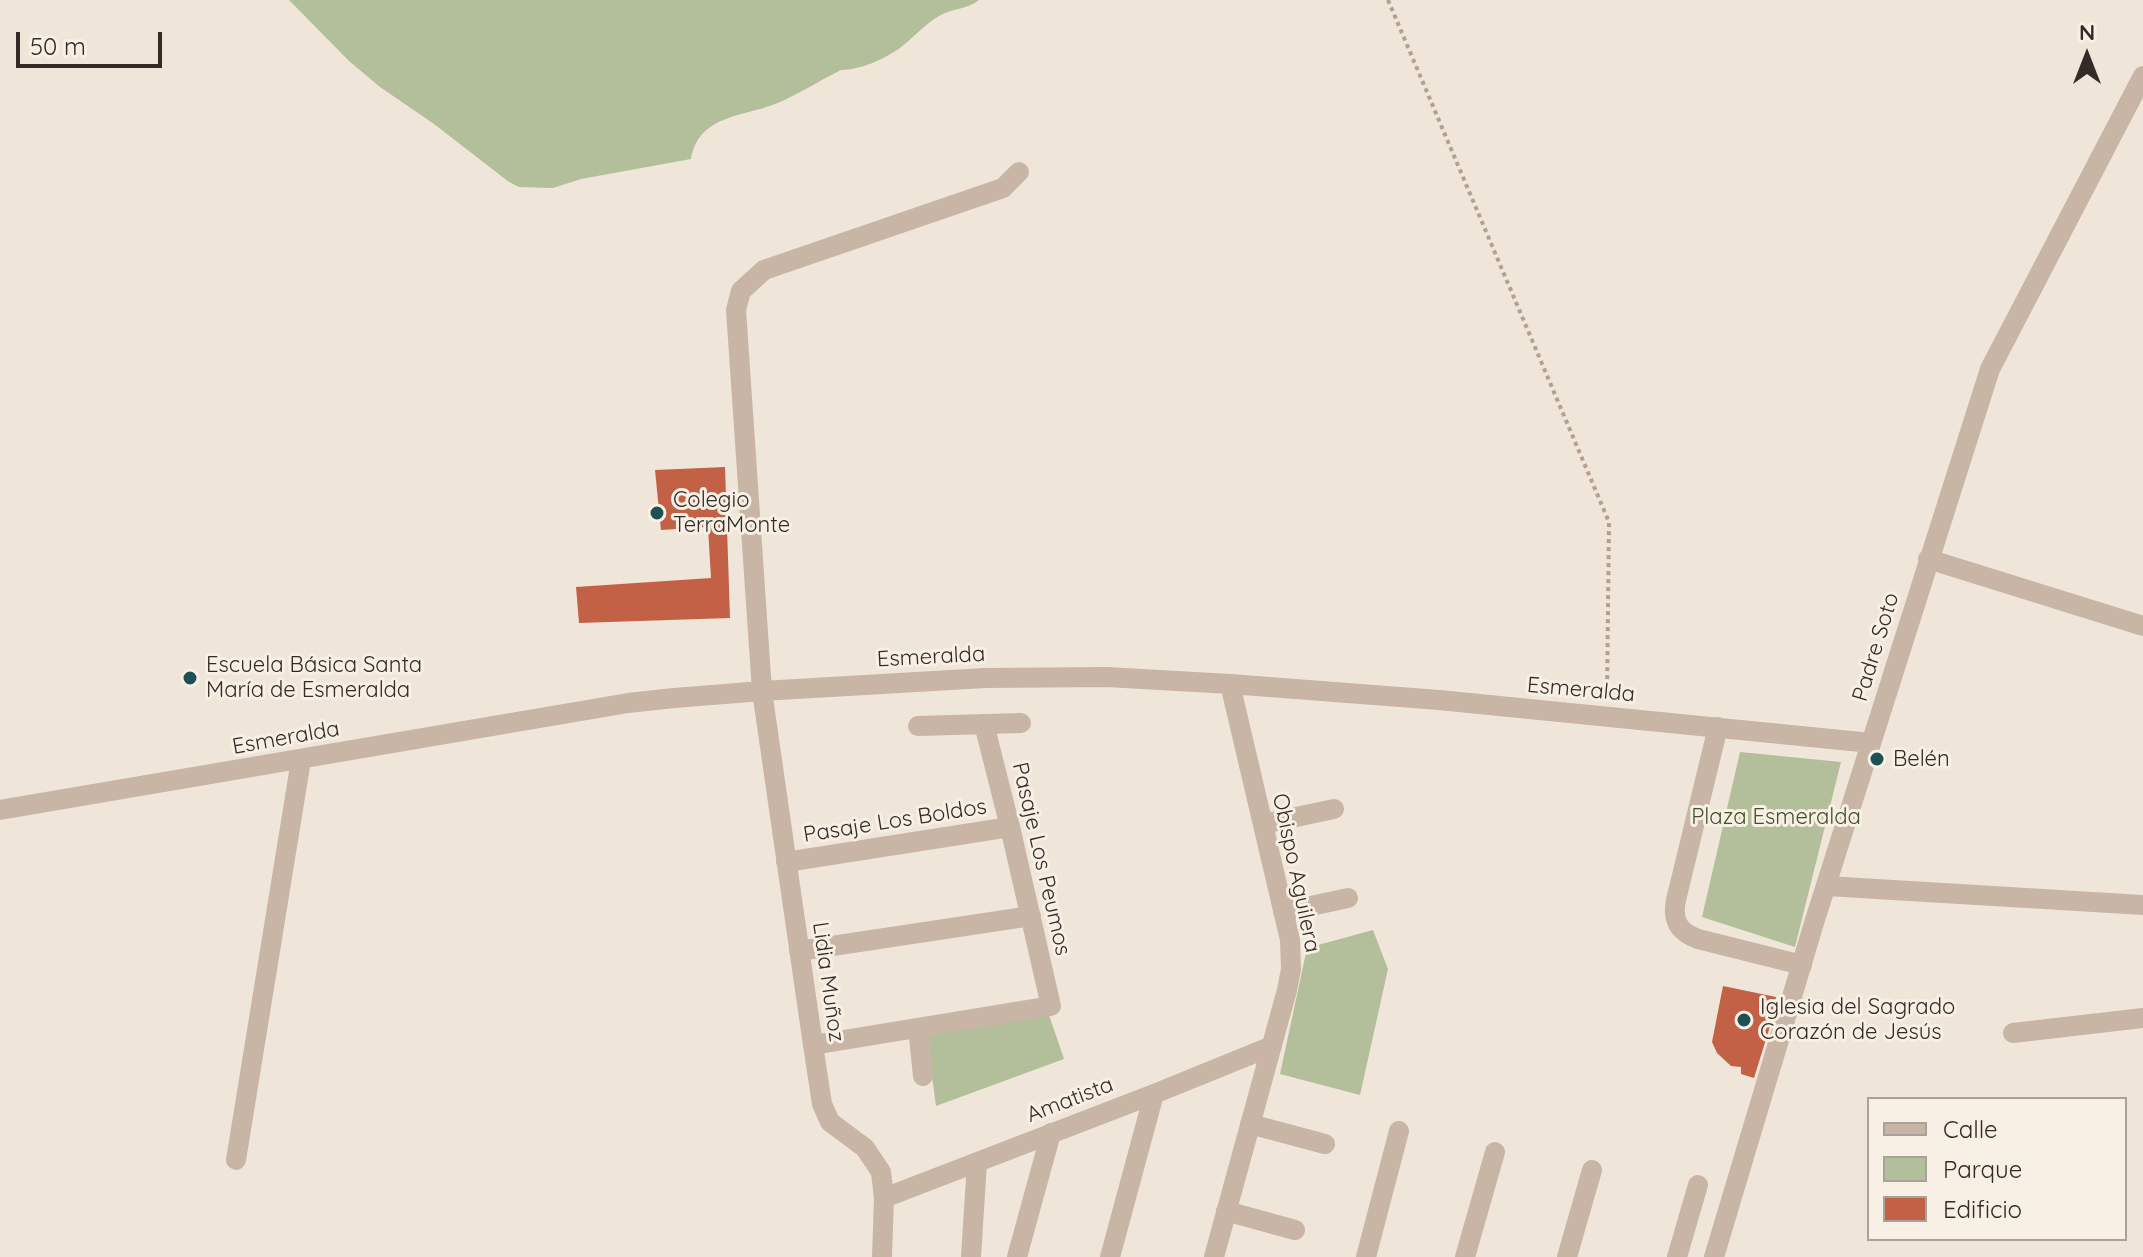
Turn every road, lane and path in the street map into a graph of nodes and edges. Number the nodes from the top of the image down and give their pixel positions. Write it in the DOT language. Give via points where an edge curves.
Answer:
graph roads {
  1 [pos="1388,0"];
  2 [pos="2143,76"];
  3 [pos="2134,111"];
  4 [pos="1019,172"];
  5 [pos="1928,559"];
  6 [pos="2143,626"];
  7 [pos="1230,684"];
  8 [pos="762,691"];
  9 [pos="1607,717"];
  10 [pos="1021,723"];
  11 [pos="984,724"];
  12 [pos="918,726"];
  13 [pos="1718,727"];
  14 [pos="1871,743"];
  15 [pos="301,760"];
  16 [pos="1334,809"];
  17 [pos="0,810"];
  18 [pos="1263,824"];
  19 [pos="1010,827"];
  20 [pos="786,862"];
  21 [pos="1827,886"];
  22 [pos="1348,898"];
  23 [pos="2143,905"];
  24 [pos="1283,912"];
  25 [pos="1031,916"];
  26 [pos="799,951"];
  27 [pos="1802,965"];
  28 [pos="2143,1018"];
  29 [pos="918,1028"];
  30 [pos="2013,1033"];
  31 [pos="813,1045"];
  32 [pos="1272,1046"];
  33 [pos="923,1076"];
  34 [pos="1154,1094"];
  35 [pos="1250,1124"];
  36 [pos="1399,1131"];
  37 [pos="1051,1133"];
  38 [pos="1325,1144"];
  39 [pos="1495,1152"];
  40 [pos="236,1160"];
  41 [pos="977,1162"];
  42 [pos="1592,1170"];
  43 [pos="1698,1185"];
  44 [pos="884,1198"];
  45 [pos="1226,1211"];
  46 [pos="1295,1230"];
  47 [pos="882,1257"];
  48 [pos="971,1257"];
  49 [pos="1017,1257"];
  50 [pos="1110,1257"];
  51 [pos="1214,1257"];
  52 [pos="1366,1257"];
  53 [pos="1465,1257"];
  54 [pos="1567,1257"];
  55 [pos="1677,1257"];
  56 [pos="1714,1257"];
  1 -- 9 [label="path" via="1609,522"];
  2 -- 3 [label="street, Padre Soto"];
  3 -- 5 [label="street, Padre Soto" via="1990,369"];
  4 -- 8 [label="street, Lidia Muñoz" via="1003,188 764,270 741,291 736,310"];
  5 -- 6 [label="street"];
  5 -- 14 [label="street, Padre Soto"];
  7 -- 8 [label="street, Esmeralda" via="1046,677"];
  7 -- 9 [label="street, Esmeralda"];
  7 -- 18 [label="street, Obispo Aguilera"];
  8 -- 15 [label="street, Esmeralda" via="628,703"];
  8 -- 20 [label="street, Lidia Muñoz"];
  9 -- 13 [label="street, Esmeralda"];
  10 -- 11 [label="street"];
  11 -- 12 [label="street"];
  11 -- 19 [label="street, Pasaje Los Peumos"];
  13 -- 14 [label="street, Esmeralda"];
  13 -- 27 [label="street" via="1675,921 1698,939"];
  14 -- 21 [label="street, Padre Soto"];
  15 -- 17 [label="street, Esmeralda"];
  15 -- 40 [label="street"];
  16 -- 18 [label="street"];
  18 -- 24 [label="street, Obispo Aguilera"];
  19 -- 20 [label="street, Pasaje Los Boldos"];
  19 -- 25 [label="street, Pasaje Los Peumos"];
  20 -- 26 [label="street, Lidia Muñoz"];
  21 -- 23 [label="street"];
  21 -- 27 [label="street, Padre Soto"];
  22 -- 24 [label="street"];
  24 -- 32 [label="street, Obispo Aguilera" via="1291,969"];
  25 -- 26 [label="street"];
  25 -- 29 [label="street, Pasaje Los Peumos" via="1051,1006"];
  26 -- 31 [label="street, Lidia Muñoz"];
  27 -- 56 [label="street, Padre Soto"];
  28 -- 30 [label="street"];
  29 -- 31 [label="street"];
  29 -- 33 [label="street"];
  31 -- 44 [label="street, Lidia Muñoz" via="830,1122 865,1148 881,1172"];
  32 -- 34 [label="street, Amatista"];
  32 -- 35 [label="street, Obispo Aguilera"];
  34 -- 37 [label="street, Amatista"];
  34 -- 50 [label="street"];
  35 -- 38 [label="street"];
  35 -- 45 [label="street, Obispo Aguilera"];
  36 -- 52 [label="street"];
  37 -- 41 [label="street, Amatista"];
  37 -- 49 [label="street"];
  39 -- 53 [label="street"];
  41 -- 44 [label="street, Amatista"];
  41 -- 48 [label="street"];
  42 -- 54 [label="street"];
  43 -- 55 [label="street"];
  44 -- 47 [label="street, Lidia Muñoz"];
  45 -- 46 [label="street"];
  45 -- 51 [label="street, Obispo Aguilera"];
}
